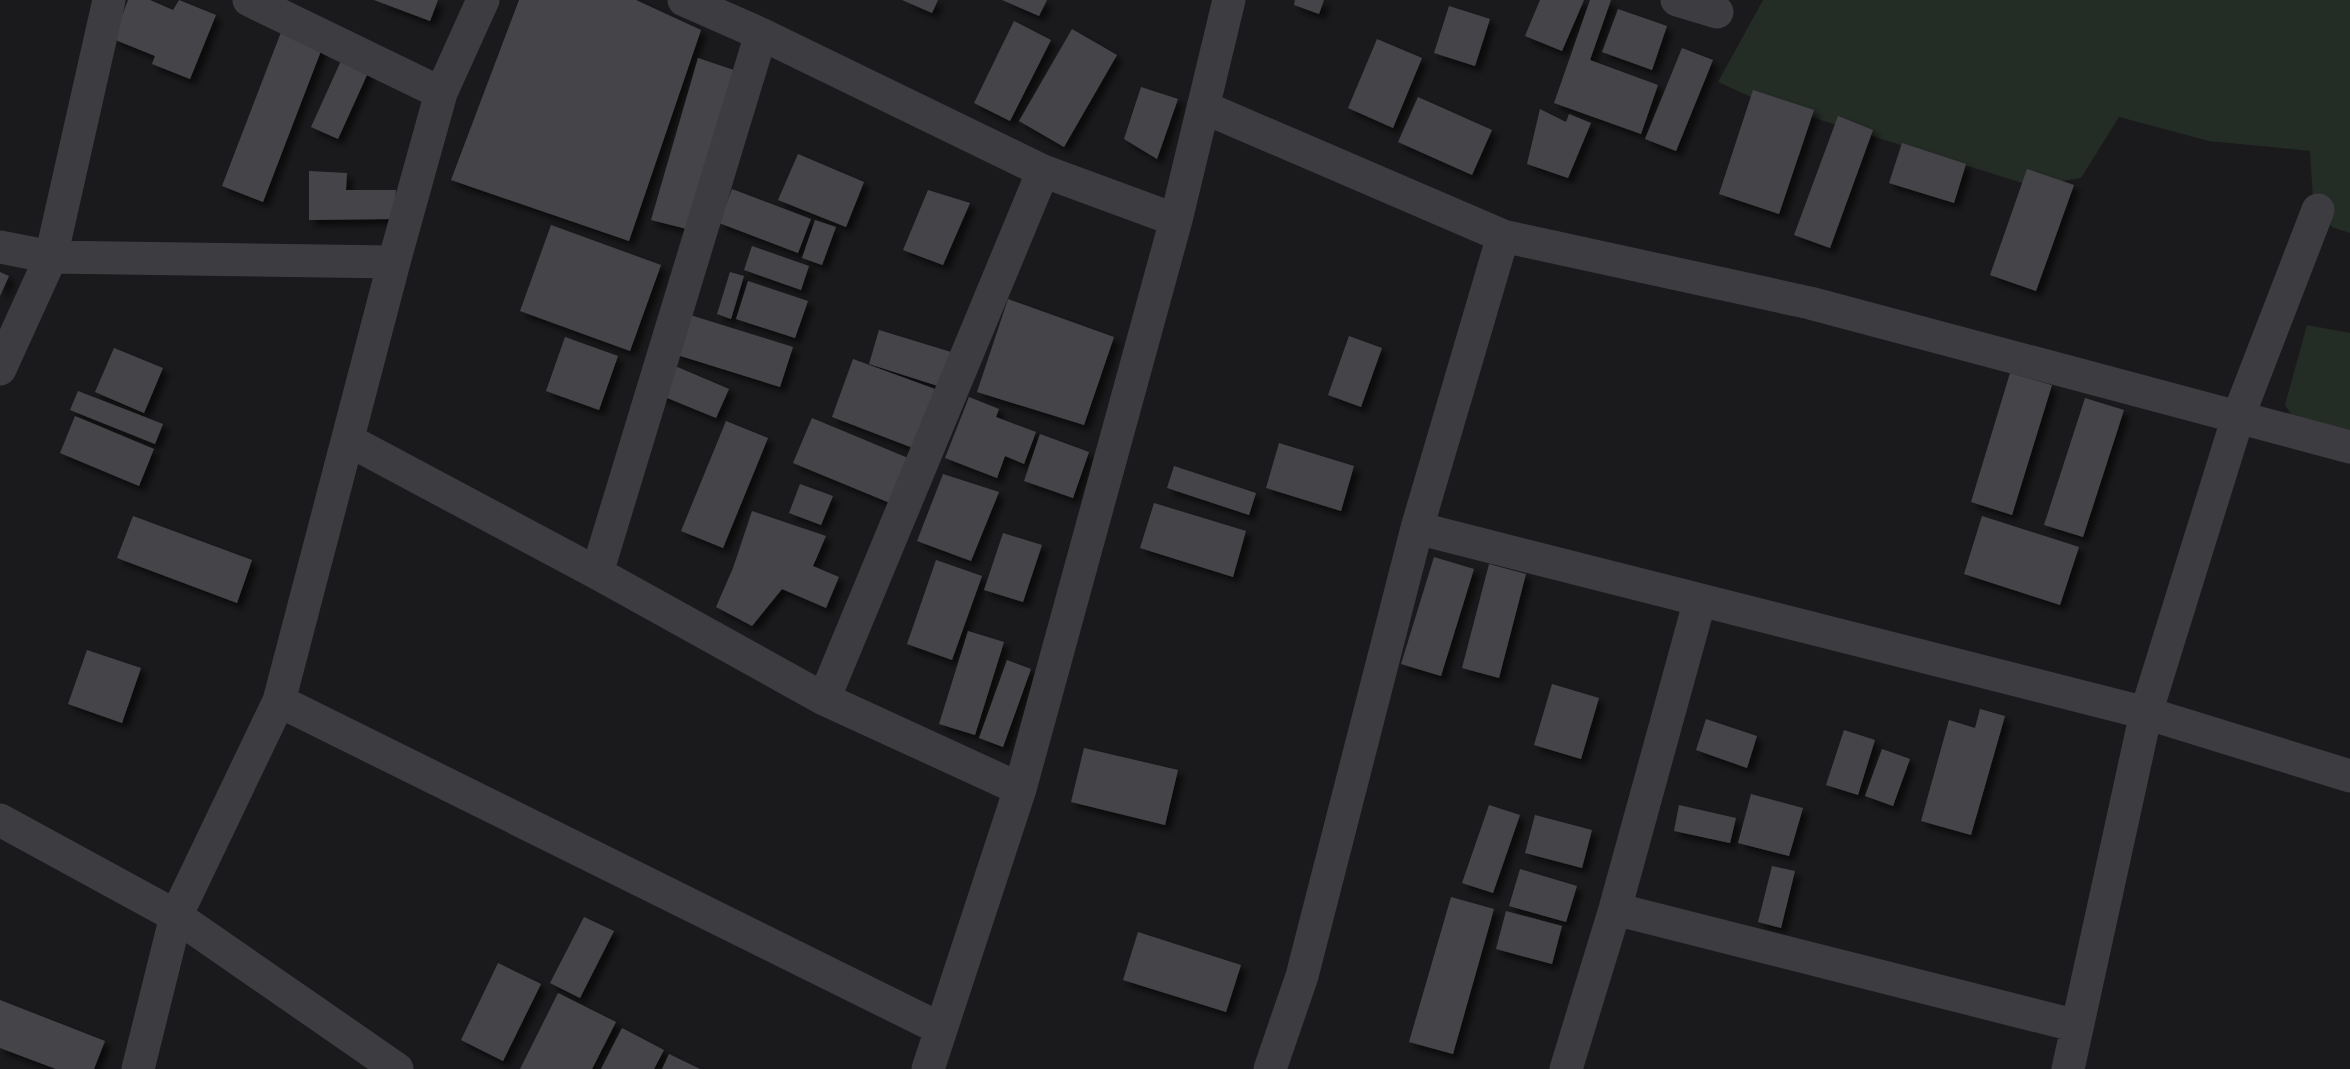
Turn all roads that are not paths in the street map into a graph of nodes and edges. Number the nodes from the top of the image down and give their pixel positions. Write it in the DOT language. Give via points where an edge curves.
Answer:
graph roads {
  1 [pos="109,0"];
  2 [pos="249,0"];
  3 [pos="483,0"];
  4 [pos="684,0"];
  5 [pos="1229,0"];
  6 [pos="1677,0"];
  7 [pos="1717,12"];
  8 [pos="761,34"];
  9 [pos="441,93"];
  10 [pos="1203,107"];
  11 [pos="1043,171"];
  12 [pos="2318,210"];
  13 [pos="1176,220"];
  14 [pos="1503,236"];
  15 [pos="0,247"];
  16 [pos="51,257"];
  17 [pos="394,262"];
  18 [pos="0,369"];
  19 [pos="2238,417"];
  20 [pos="348,441"];
  21 [pos="2350,447"];
  22 [pos="1417,528"];
  23 [pos="597,573"];
  24 [pos="1700,600"];
  25 [pos="824,699"];
  26 [pos="279,701"];
  27 [pos="2146,713"];
  28 [pos="2350,776"];
  29 [pos="1020,789"];
  30 [pos="0,820"];
  31 [pos="1615,909"];
  32 [pos="176,916"];
  33 [pos="2077,1026"];
  34 [pos="941,1029"];
  35 [pos="138,1069"];
  36 [pos="397,1069"];
  37 [pos="928,1069"];
  38 [pos="1270,1069"];
  39 [pos="1566,1069"];
  40 [pos="2068,1069"];
  1 -- 16 [label="street"];
  2 -- 9 [label="street"];
  3 -- 9 [label="street"];
  4 -- 8 [label="street"];
  5 -- 10 [label="street"];
  6 -- 7 [label="street"];
  8 -- 11 [label="street"];
  8 -- 23 [label="street"];
  9 -- 17 [label="street"];
  10 -- 13 [label="street"];
  10 -- 14 [label="street"];
  11 -- 13 [label="street"];
  11 -- 25 [label="street"];
  12 -- 19 [label="street"];
  13 -- 29 [label="street"];
  14 -- 19 [label="street" via="1810,303"];
  14 -- 22 [label="street"];
  15 -- 16 [label="street"];
  16 -- 17 [label="street"];
  16 -- 18 [label="street"];
  17 -- 20 [label="street"];
  19 -- 21 [label="street"];
  19 -- 27 [label="street"];
  20 -- 23 [label="street"];
  20 -- 26 [label="street"];
  22 -- 24 [label="street"];
  22 -- 38 [label="street" via="1302,976"];
  23 -- 25 [label="street"];
  24 -- 27 [label="street"];
  24 -- 31 [label="street"];
  25 -- 29 [label="street"];
  26 -- 32 [label="street"];
  26 -- 34 [label="street"];
  27 -- 28 [label="street"];
  27 -- 33 [label="street"];
  29 -- 34 [label="street"];
  30 -- 32 [label="street"];
  31 -- 33 [label="street"];
  31 -- 39 [label="street"];
  32 -- 35 [label="street"];
  32 -- 36 [label="street"];
  33 -- 40 [label="street"];
  34 -- 37 [label="street"];
}
